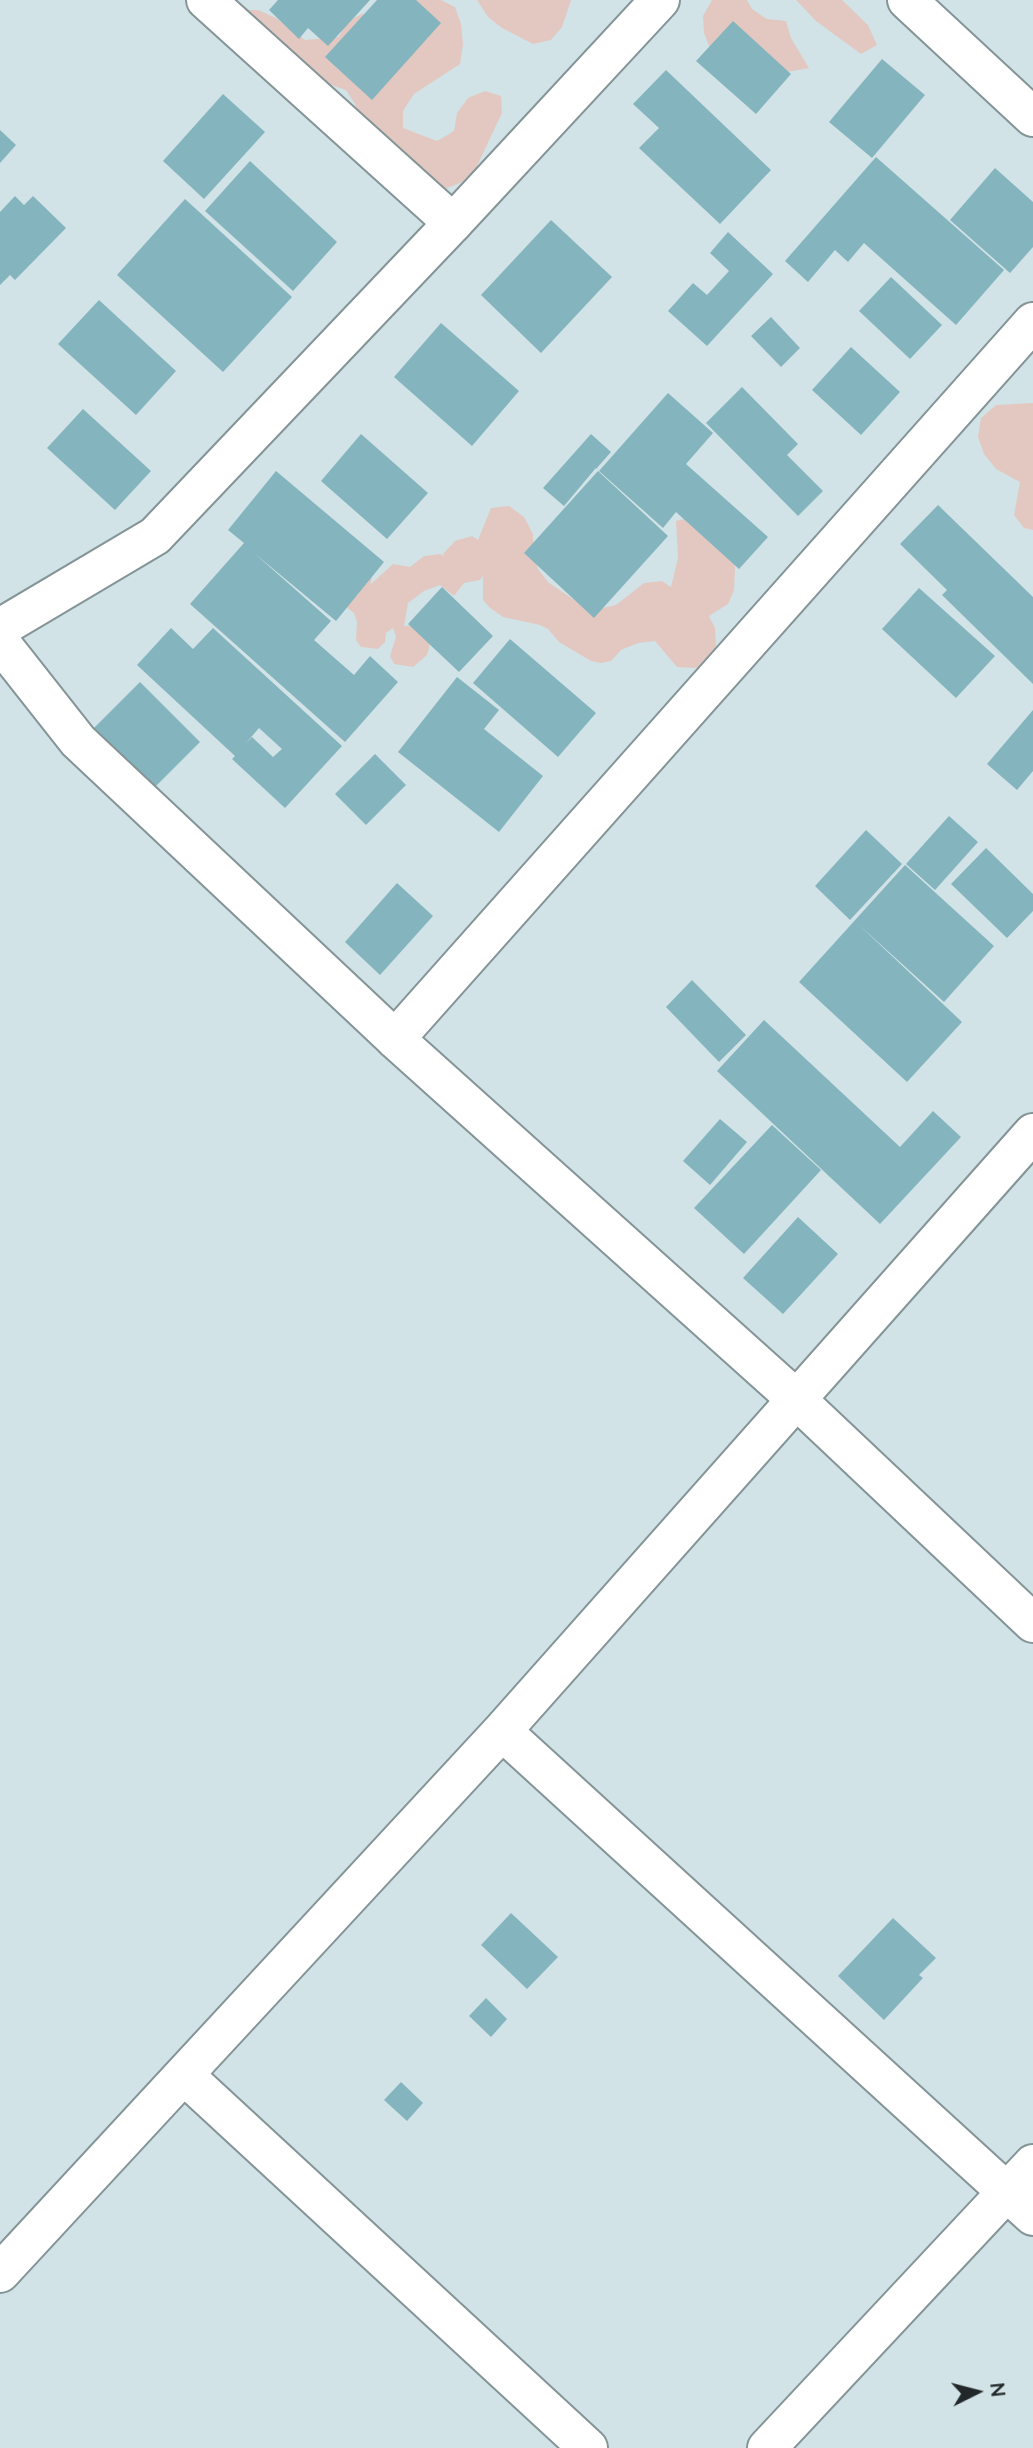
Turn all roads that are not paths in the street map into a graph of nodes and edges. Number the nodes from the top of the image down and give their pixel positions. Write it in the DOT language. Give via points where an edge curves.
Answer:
graph roads {
  1 [pos="206,0"];
  2 [pos="660,0"];
  3 [pos="907,0"];
  4 [pos="1033,117"];
  5 [pos="453,223"];
  6 [pos="1033,322"];
  7 [pos="0,628"];
  8 [pos="0,642"];
  9 [pos="395,1039"];
  10 [pos="1033,1133"];
  11 [pos="796,1399"];
  12 [pos="1033,1623"];
  13 [pos="502,1731"];
  14 [pos="184,2075"];
  15 [pos="1033,2164"];
  16 [pos="1020,2204"];
  17 [pos="0,2273"];
  18 [pos="588,2448"];
  19 [pos="767,2448"];
  1 -- 5 [label="street"];
  2 -- 5 [label="street"];
  3 -- 4 [label="street"];
  5 -- 7 [label="street" via="155,536"];
  6 -- 9 [label="street"];
  8 -- 9 [label="street" via="78,741"];
  9 -- 11 [label="street"];
  10 -- 11 [label="street"];
  11 -- 12 [label="street"];
  11 -- 13 [label="street"];
  13 -- 14 [label="street"];
  13 -- 16 [label="street"];
  14 -- 17 [label="street"];
  14 -- 18 [label="street"];
  15 -- 16 [label="street"];
  16 -- 19 [label="street"];
}
